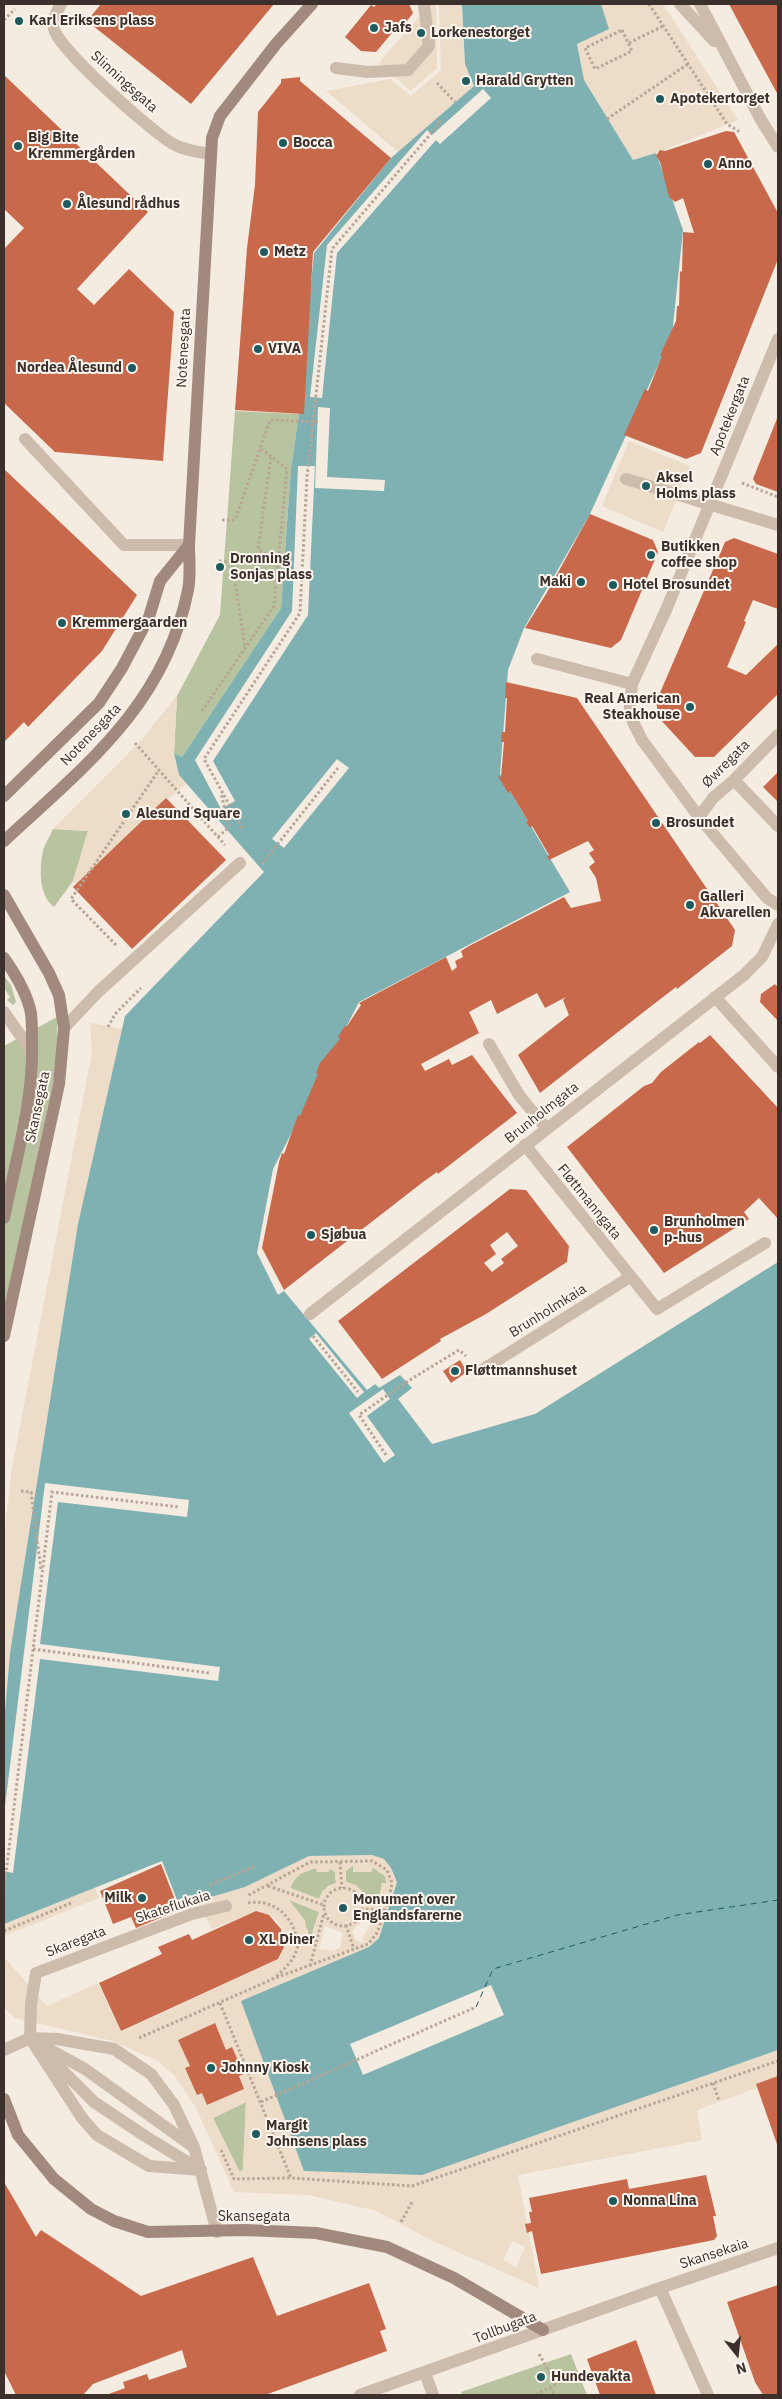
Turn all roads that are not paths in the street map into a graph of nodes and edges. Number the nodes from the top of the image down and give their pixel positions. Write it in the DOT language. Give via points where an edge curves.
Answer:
graph roads {
  1 [pos="62,4"];
  2 [pos="312,4"];
  3 [pos="424,4"];
  4 [pos="680,4"];
  5 [pos="700,4"];
  6 [pos="726,54"];
  7 [pos="336,68"];
  8 [pos="778,147"];
  9 [pos="210,154"];
  10 [pos="778,340"];
  11 [pos="25,439"];
  12 [pos="626,479"];
  13 [pos="711,504"];
  14 [pos="778,525"];
  15 [pos="188,545"];
  16 [pos="536,659"];
  17 [pos="632,684"];
  18 [pos="778,735"];
  19 [pos="734,780"];
  20 [pos="4,796"];
  21 [pos="699,817"];
  22 [pos="778,826"];
  23 [pos="4,841"];
  24 [pos="240,862"];
  25 [pos="4,894"];
  26 [pos="778,905"];
  27 [pos="778,924"];
  28 [pos="4,958"];
  29 [pos="715,998"];
  30 [pos="4,1012"];
  31 [pos="64,1028"];
  32 [pos="489,1044"];
  33 [pos="32,1052"];
  34 [pos="778,1067"];
  35 [pos="546,1128"];
  36 [pos="524,1145"];
  37 [pos="4,1218"];
  38 [pos="765,1243"];
  39 [pos="630,1277"];
  40 [pos="310,1314"];
  41 [pos="4,1336"];
  42 [pos="482,1370"];
  43 [pos="226,1906"];
  44 [pos="130,1937"];
  45 [pos="30,2038"];
  46 [pos="4,2050"];
  47 [pos="4,2099"];
  48 [pos="194,2147"];
  49 [pos="201,2170"];
  50 [pos="217,2232"];
  51 [pos="778,2248"];
  52 [pos="660,2288"];
  53 [pos="542,2330"];
  54 [pos="425,2373"];
  55 [pos="360,2395"];
  56 [pos="433,2395"];
  57 [pos="708,2395"];
  1 -- 9 [label="street, Slinningsgata" via="54,16 54,30 85,68 132,112 173,144"];
  2 -- 9 [label="street, Notenesgata" via="220,116"];
  3 -- 7 [label="street" via="429,46 408,70 368,72"];
  4 -- 6 [label="street"];
  5 -- 6 [label="street"];
  6 -- 8 [label="street"];
  9 -- 15 [label="street, Notenesgata"];
  10 -- 13 [label="street, Apotekergata"];
  11 -- 15 [label="street" via="124,544"];
  12 -- 13 [label="street"];
  13 -- 14 [label="street"];
  13 -- 17 [label="street, Apotekergata"];
  15 -- 20 [label="street, Notenesgata" via="160,581 149,617 99,703"];
  15 -- 23 [label="street, Notenesgata" via="189,589 177,632 146,697 104,746"];
  16 -- 17 [label="street"];
  17 -- 21 [label="street, Apotekergata" via="630,707 642,740"];
  18 -- 19 [label="street, Øwregata"];
  19 -- 21 [label="street, Øwregata" via="712,798"];
  19 -- 22 [label="street"];
  21 -- 26 [label="street" via="767,898"];
  24 -- 31 [label="street" via="98,992"];
  25 -- 31 [label="street, Skansegata" via="50,973 59,995"];
  27 -- 29 [label="street, Brunholmgata" via="762,957"];
  28 -- 33 [label="street, Skansegata" via="14,971 31,1014"];
  29 -- 34 [label="street"];
  29 -- 35 [label="street, Brunholmgata"];
  30 -- 33 [label="street"];
  31 -- 41 [label="street, Skansegata" via="59,1084"];
  32 -- 35 [label="street" via="519,1095"];
  33 -- 37 [label="street, Skansegata" via="31,1084"];
  35 -- 36 [label="street, Brunholmgata"];
  36 -- 39 [label="street, Fløttmanngata"];
  36 -- 40 [label="street, Brunholmgata"];
  38 -- 39 [label="street, Fløttmanngata" via="657,1309"];
  39 -- 42 [label="street, Brunholmkaia"];
  43 -- 44 [label="street, Skateflukaia" via="192,1914"];
  44 -- 45 [label="street, Skaregata" via="36,1973"];
  45 -- 46 [label="street"];
  45 -- 48 [label="street" via="85,2069"];
  45 -- 48 [label="street" via="57,2039 114,2049 151,2074 165,2090"];
  45 -- 49 [label="street" via="94,2102"];
  45 -- 49 [label="street" via="82,2118 97,2135 149,2166"];
  47 -- 50 [label="street, Skansegata" via="18,2135 39,2162 71,2195 91,2209 131,2228 148,2232"];
  48 -- 49 [label="street"];
  49 -- 50 [label="street"];
  50 -- 53 [label="street, Skansegata" via="316,2233 387,2247 454,2278"];
  51 -- 52 [label="street, Skansekaia"];
  52 -- 53 [label="street, Tollbugata"];
  52 -- 57 [label="street"];
  53 -- 54 [label="street, Tollbugata"];
  54 -- 55 [label="street, Tollbugata"];
  54 -- 56 [label="street"];
}
